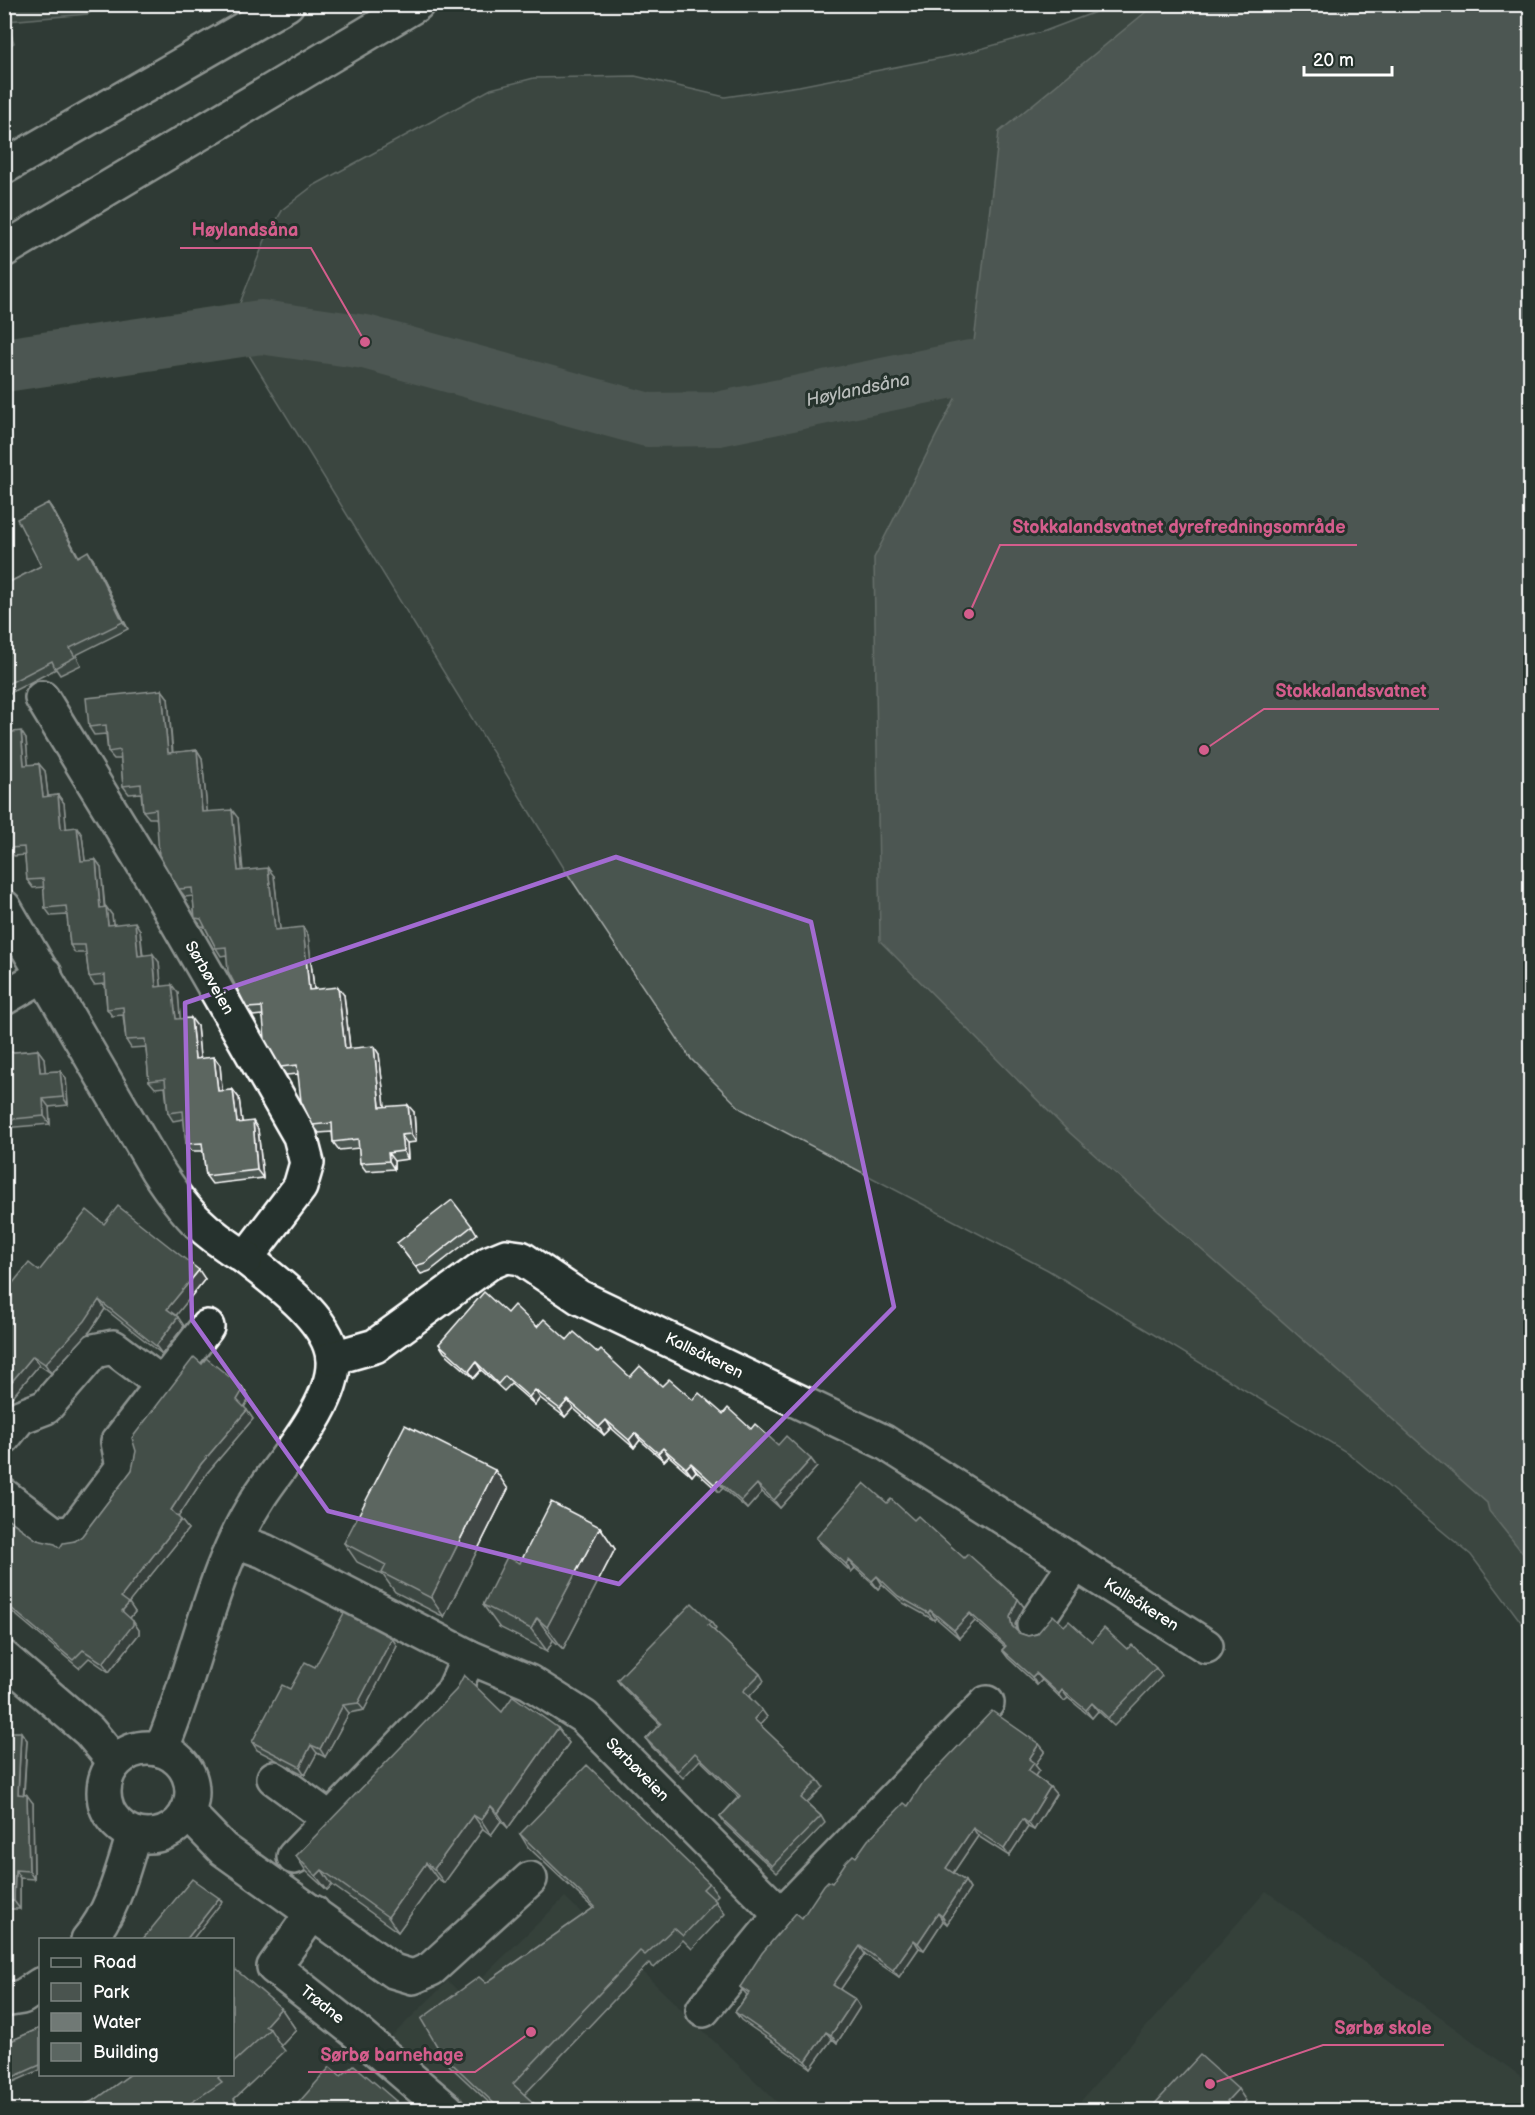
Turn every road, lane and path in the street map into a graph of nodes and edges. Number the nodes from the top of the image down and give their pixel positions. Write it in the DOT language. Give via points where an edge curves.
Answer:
graph roads {
  1 [pos="287,4"];
  2 [pos="417,4"];
  3 [pos="4,166"];
  4 [pos="4,250"];
  5 [pos="42,698"];
  6 [pos="4,907"];
  7 [pos="45,974"];
  8 [pos="4,998"];
  9 [pos="246,1258"];
  10 [pos="207,1327"];
  11 [pos="333,1358"];
  12 [pos="162,1384"];
  13 [pos="4,1437"];
  14 [pos="4,1496"];
  15 [pos="236,1541"];
  16 [pos="1075,1564"];
  17 [pos="1034,1625"];
  18 [pos="1206,1646"];
  19 [pos="469,1657"];
  20 [pos="4,1658"];
  21 [pos="987,1703"];
  22 [pos="161,1750"];
  23 [pos="115,1762"];
  24 [pos="274,1778"];
  25 [pos="187,1812"];
  26 [pos="330,1819"];
  27 [pos="134,1834"];
  28 [pos="294,1857"];
  29 [pos="530,1879"];
  30 [pos="313,1912"];
  31 [pos="782,1915"];
  32 [pos="90,1938"];
  33 [pos="39,1986"];
  34 [pos="4,2000"];
  35 [pos="703,2010"];
  36 [pos="447,2110"];
  1 -- 3 [label="main road"];
  2 -- 4 [label="main road"];
  5 -- 9 [label="main road, Sørbøveien" via="152,878 300,1136 307,1163 300,1187"];
  6 -- 7 [label="main road"];
  7 -- 8 [label="main road"];
  7 -- 9 [label="main road" via="181,1206 198,1225"];
  9 -- 11 [label="main road" via="309,1312 324,1334"];
  10 -- 12 [label="main road"];
  11 -- 15 [label="main road" via="330,1386 306,1429 258,1498"];
  11 -- 16 [label="main road, Kallsåkeren" via="375,1346 489,1263 506,1256 521,1258 579,1297 884,1442"];
  12 -- 13 [label="main road" via="113,1347 94,1351 46,1407 20,1417"];
  12 -- 14 [label="main road" via="118,1442 123,1467 73,1533 54,1534"];
  15 -- 19 [label="main road, Sørbøveien" via="310,1573"];
  15 -- 22 [label="main road" via="216,1582 180,1706"];
  16 -- 17 [label="main road"];
  16 -- 18 [label="main road, Kallsåkeren"];
  19 -- 26 [label="main road" via="453,1692"];
  19 -- 31 [label="main road, Sørbøveien" via="529,1682 584,1718"];
  20 -- 23 [label="main road" via="89,1731"];
  21 -- 31 [label="main road"];
  22 -- 23 [label="main road" via="136,1749"];
  22 -- 25 [label="main road" via="175,1757 191,1782"];
  23 -- 27 [label="main road" via="104,1787 105,1802 110,1816"];
  24 -- 26 [label="main road"];
  25 -- 27 [label="main road" via="170,1830 159,1835"];
  25 -- 30 [label="main road" via="223,1849"];
  26 -- 28 [label="main road"];
  27 -- 32 [label="main road" via="118,1883"];
  29 -- 30 [label="main road" via="431,1969 413,1977 393,1971"];
  30 -- 36 [label="main road, Trødne" via="274,1967"];
  31 -- 35 [label="main road"];
  33 -- 34 [label="main road" via="22,1997"];
}
